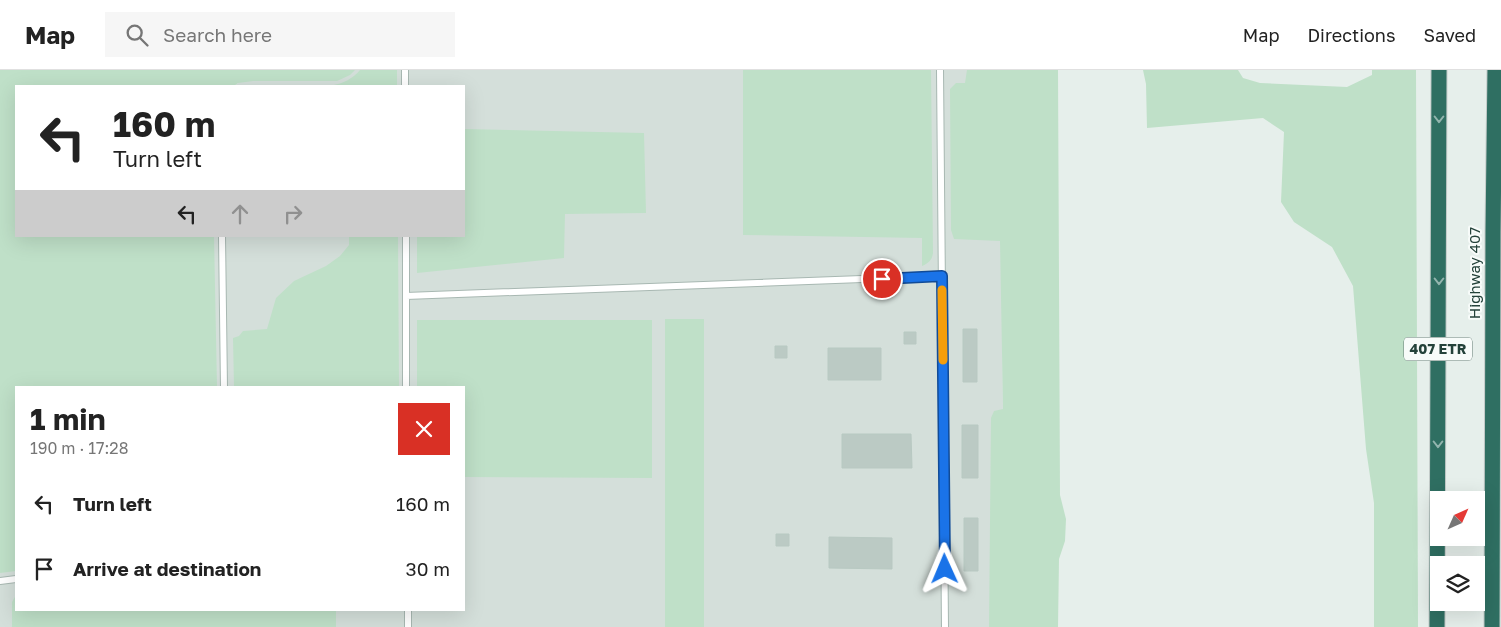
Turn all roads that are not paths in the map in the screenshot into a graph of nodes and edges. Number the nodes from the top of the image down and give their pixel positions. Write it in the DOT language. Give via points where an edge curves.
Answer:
graph roads {
  1 [pos="405,70"];
  2 [pos="940,70"];
  3 [pos="1439,70"];
  4 [pos="1495,70"];
  5 [pos="405,85"];
  6 [pos="222,237"];
  7 [pos="406,237"];
  8 [pos="942,276"];
  9 [pos="406,296"];
  10 [pos="224,386"];
  11 [pos="406,386"];
  12 [pos="15,579"];
  13 [pos="0,581"];
  14 [pos="408,611"];
  15 [pos="408,627"];
  16 [pos="945,627"];
  17 [pos="1437,627"];
  18 [pos="1492,627"];
  1 -- 5 [label="lane"];
  2 -- 8 [label="lane"];
  3 -- 17 [label="highway, 407 ETR, one-way"];
  4 -- 18 [label="highway, Highway 407 / 407 ETR"];
  6 -- 10 [label="lane"];
  7 -- 9 [label="lane"];
  8 -- 9 [label="lane"];
  8 -- 16 [label="lane"];
  9 -- 11 [label="lane"];
  12 -- 13 [label="lane"];
  14 -- 15 [label="lane"];
}
